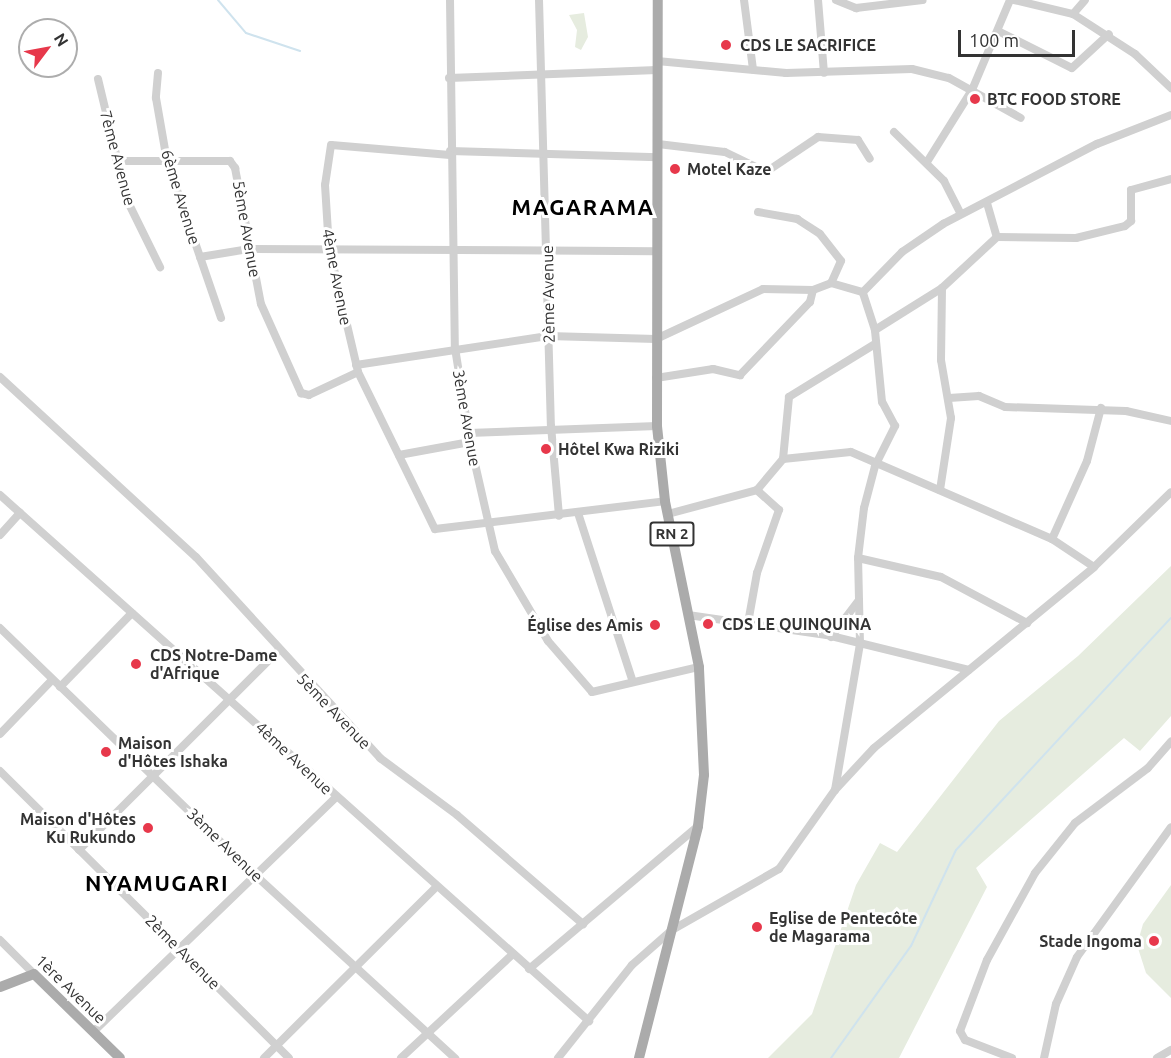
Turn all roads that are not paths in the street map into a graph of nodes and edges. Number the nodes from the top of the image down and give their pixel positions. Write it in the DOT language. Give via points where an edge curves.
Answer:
graph roads {
  1 [pos="450,0"];
  2 [pos="539,0"];
  3 [pos="658,0"];
  4 [pos="744,0"];
  5 [pos="818,0"];
  6 [pos="836,0"];
  7 [pos="889,0"];
  8 [pos="923,0"];
  9 [pos="1012,0"];
  10 [pos="1086,0"];
  11 [pos="883,8"];
  12 [pos="1073,14"];
  13 [pos="1000,32"];
  14 [pos="1109,34"];
  15 [pos="657,66"];
  16 [pos="753,69"];
  17 [pos="158,73"];
  18 [pos="542,73"];
  19 [pos="825,73"];
  20 [pos="449,78"];
  21 [pos="98,79"];
  22 [pos="1171,88"];
  23 [pos="972,90"];
  24 [pos="1171,115"];
  25 [pos="1021,118"];
  26 [pos="894,132"];
  27 [pos="658,144"];
  28 [pos="450,153"];
  29 [pos="545,156"];
  30 [pos="658,157"];
  31 [pos="870,159"];
  32 [pos="116,161"];
  33 [pos="167,161"];
  34 [pos="927,162"];
  35 [pos="1171,179"];
  36 [pos="987,203"];
  37 [pos="758,212"];
  38 [pos="961,214"];
  39 [pos="997,237"];
  40 [pos="329,248"];
  41 [pos="547,248"];
  42 [pos="249,249"];
  43 [pos="656,251"];
  44 [pos="454,253"];
  45 [pos="200,257"];
  46 [pos="160,267"];
  47 [pos="831,283"];
  48 [pos="942,288"];
  49 [pos="813,290"];
  50 [pos="863,292"];
  51 [pos="221,318"];
  52 [pos="875,330"];
  53 [pos="548,336"];
  54 [pos="656,339"];
  55 [pos="874,344"];
  56 [pos="455,348"];
  57 [pos="357,369"];
  58 [pos="0,376"];
  59 [pos="656,378"];
  60 [pos="949,398"];
  61 [pos="1101,408"];
  62 [pos="1171,421"];
  63 [pos="551,426"];
  64 [pos="657,426"];
  65 [pos="469,438"];
  66 [pos="399,455"];
  67 [pos="783,459"];
  68 [pos="875,466"];
  69 [pos="756,490"];
  70 [pos="939,490"];
  71 [pos="1171,492"];
  72 [pos="0,495"];
  73 [pos="665,501"];
  74 [pos="20,513"];
  75 [pos="578,513"];
  76 [pos="668,514"];
  77 [pos="559,516"];
  78 [pos="488,523"];
  79 [pos="0,535"];
  80 [pos="1052,539"];
  81 [pos="858,558"];
  82 [pos="1094,567"];
  83 [pos="860,600"];
  84 [pos="132,614"];
  85 [pos="688,615"];
  86 [pos="748,623"];
  87 [pos="1027,623"];
  88 [pos="0,628"];
  89 [pos="831,637"];
  90 [pos="860,644"];
  91 [pos="278,651"];
  92 [pos="699,667"];
  93 [pos="969,670"];
  94 [pos="632,679"];
  95 [pos="52,680"];
  96 [pos="60,687"];
  97 [pos="232,701"];
  98 [pos="0,734"];
  99 [pos="1171,742"];
  100 [pos="0,771"];
  101 [pos="152,775"];
  102 [pos="835,790"];
  103 [pos="336,797"];
  104 [pos="698,826"];
  105 [pos="1171,827"];
  106 [pos="79,850"];
  107 [pos="254,874"];
  108 [pos="436,887"];
  109 [pos="583,924"];
  110 [pos="672,930"];
  111 [pos="0,940"];
  112 [pos="178,947"];
  113 [pos="513,954"];
  114 [pos="357,968"];
  115 [pos="529,969"];
  116 [pos="34,974"];
  117 [pos="0,987"];
  118 [pos="589,1021"];
  119 [pos="93,1032"];
  120 [pos="426,1032"];
  121 [pos="276,1045"];
  122 [pos="1171,1050"];
  123 [pos="1005,1057"];
  124 [pos="120,1058"];
  125 [pos="264,1058"];
  126 [pos="289,1058"];
  127 [pos="401,1058"];
  128 [pos="455,1058"];
  129 [pos="558,1058"];
  130 [pos="639,1058"];
  131 [pos="1044,1058"];
  132 [pos="1157,1058"];
  1 -- 20 [label="street, 3ème Avenue"];
  2 -- 18 [label="street, 2ème Avenue"];
  3 -- 15 [label="main road, RN 2"];
  4 -- 16 [label="street"];
  5 -- 19 [label="street"];
  6 -- 11 [label="street" via="856,8"];
  7 -- 11 [label="street"];
  8 -- 11 [label="street"];
  9 -- 12 [label="street"];
  9 -- 13 [label="street"];
  10 -- 12 [label="street"];
  12 -- 14 [label="street"];
  13 -- 14 [label="street" via="1072,68"];
  13 -- 23 [label="street"];
  14 -- 22 [label="street"];
  15 -- 16 [label="street"];
  15 -- 18 [label="street"];
  15 -- 27 [label="main road, RN 2"];
  16 -- 19 [label="street"];
  17 -- 33 [label="street, 6ème Avenue" via="156,98"];
  18 -- 20 [label="street"];
  18 -- 29 [label="street, 2ème Avenue"];
  19 -- 23 [label="street" via="912,69"];
  20 -- 28 [label="street, 3ème Avenue"];
  21 -- 32 [label="street, 7ème Avenue"];
  23 -- 25 [label="street"];
  23 -- 34 [label="street"];
  24 -- 36 [label="street" via="1090,147"];
  26 -- 34 [label="street"];
  27 -- 30 [label="main road, RN 2"];
  27 -- 31 [label="street" via="725,152 766,172 818,137 858,140"];
  28 -- 29 [label="street"];
  28 -- 40 [label="street, 4ème Avenue" via="327,148"];
  28 -- 44 [label="street, 3ème Avenue"];
  29 -- 30 [label="street"];
  29 -- 41 [label="street, 2ème Avenue"];
  30 -- 43 [label="main road, RN 2"];
  32 -- 33 [label="street"];
  32 -- 46 [label="street, 7ème Avenue" via="127,200"];
  33 -- 42 [label="street, 5ème Avenue" via="230,161"];
  33 -- 45 [label="street, 6ème Avenue"];
  34 -- 38 [label="street"];
  35 -- 39 [label="street" via="1131,190 1131,221 1125,226 1076,238"];
  36 -- 38 [label="street"];
  36 -- 39 [label="street"];
  37 -- 47 [label="street" via="797,219 820,234 841,261"];
  38 -- 50 [label="street" via="902,252"];
  39 -- 48 [label="street"];
  40 -- 42 [label="street"];
  40 -- 44 [label="street"];
  40 -- 57 [label="street, 4ème Avenue"];
  41 -- 43 [label="street"];
  41 -- 44 [label="street"];
  41 -- 53 [label="street, 2ème Avenue"];
  42 -- 45 [label="street"];
  42 -- 57 [label="street, 5ème Avenue" via="274,340 306,396"];
  43 -- 54 [label="main road, RN 2"];
  44 -- 56 [label="street, 3ème Avenue"];
  45 -- 51 [label="street, 6ème Avenue"];
  47 -- 49 [label="street"];
  47 -- 50 [label="street"];
  48 -- 52 [label="street"];
  48 -- 60 [label="street" via="941,360"];
  49 -- 54 [label="street" via="763,289"];
  49 -- 59 [label="street" via="810,302 740,375 713,369"];
  50 -- 52 [label="street"];
  52 -- 55 [label="street"];
  53 -- 54 [label="street"];
  53 -- 56 [label="street"];
  53 -- 63 [label="street, 2ème Avenue"];
  54 -- 59 [label="main road, RN 2"];
  55 -- 67 [label="street" via="789,397"];
  55 -- 68 [label="street" via="882,402 895,426"];
  56 -- 57 [label="street"];
  56 -- 65 [label="street, 3ème Avenue"];
  57 -- 66 [label="street, 4ème Avenue"];
  58 -- 91 [label="street, 5ème Avenue" via="196,557"];
  59 -- 64 [label="main road, RN 2"];
  60 -- 61 [label="street" via="979,396 1005,407"];
  60 -- 70 [label="street" via="950,439"];
  61 -- 62 [label="street"];
  61 -- 80 [label="street" via="1087,461"];
  63 -- 64 [label="street"];
  63 -- 65 [label="street"];
  63 -- 77 [label="street, 2ème Avenue"];
  64 -- 73 [label="main road, RN 2"];
  65 -- 66 [label="street"];
  65 -- 78 [label="street, 3ème Avenue"];
  66 -- 78 [label="street, 4ème Avenue" via="437,531"];
  67 -- 68 [label="street" via="848,451"];
  67 -- 69 [label="street"];
  68 -- 70 [label="street"];
  68 -- 81 [label="street"];
  69 -- 76 [label="street"];
  69 -- 86 [label="street" via="779,510 757,573"];
  70 -- 80 [label="street"];
  71 -- 82 [label="street"];
  72 -- 74 [label="street, 4ème Avenue"];
  73 -- 75 [label="street"];
  73 -- 76 [label="main road, RN 2"];
  74 -- 79 [label="street"];
  74 -- 84 [label="street, 4ème Avenue"];
  75 -- 77 [label="street"];
  75 -- 94 [label="street"];
  76 -- 85 [label="main road, RN 2"];
  77 -- 78 [label="street"];
  78 -- 94 [label="street, 3ème Avenue" via="507,579 589,690"];
  80 -- 82 [label="street"];
  81 -- 83 [label="street"];
  81 -- 87 [label="street" via="941,577"];
  82 -- 87 [label="street"];
  83 -- 89 [label="street"];
  83 -- 90 [label="street"];
  84 -- 96 [label="street"];
  84 -- 97 [label="street, 4ème Avenue"];
  85 -- 86 [label="street"];
  85 -- 92 [label="main road, RN 2"];
  86 -- 89 [label="street"];
  87 -- 93 [label="street"];
  88 -- 95 [label="street, 3ème Avenue"];
  89 -- 90 [label="street"];
  90 -- 93 [label="street"];
  90 -- 102 [label="street"];
  91 -- 97 [label="street"];
  91 -- 109 [label="street, 5ème Avenue" via="380,758 457,815"];
  92 -- 94 [label="street, 3ème Avenue"];
  92 -- 104 [label="main road, RN 2" via="704,753"];
  93 -- 102 [label="street" via="874,748"];
  95 -- 96 [label="street, 3ème Avenue"];
  95 -- 98 [label="street"];
  96 -- 101 [label="street, 3ème Avenue"];
  97 -- 101 [label="street"];
  97 -- 103 [label="street, 4ème Avenue"];
  99 -- 123 [label="street" via="1148,768 1075,823 1035,873 987,960 960,1031 965,1040"];
  100 -- 106 [label="street, 2ème Avenue"];
  101 -- 106 [label="street"];
  101 -- 107 [label="street, 3ème Avenue"];
  102 -- 110 [label="street" via="779,869"];
  103 -- 107 [label="street"];
  103 -- 108 [label="street, 4ème Avenue"];
  104 -- 109 [label="street"];
  104 -- 110 [label="main road, RN 2"];
  105 -- 131 [label="street" via="1077,957 1056,1004"];
  106 -- 112 [label="street, 2ème Avenue"];
  107 -- 112 [label="street"];
  107 -- 114 [label="street, 3ème Avenue"];
  108 -- 113 [label="street, 4ème Avenue"];
  108 -- 114 [label="street"];
  109 -- 115 [label="street"];
  110 -- 118 [label="street" via="632,965"];
  110 -- 130 [label="main road, RN 2"];
  111 -- 116 [label="street, 1ère Avenue"];
  112 -- 119 [label="street"];
  112 -- 121 [label="street, 2ème Avenue"];
  113 -- 115 [label="street, 4ème Avenue"];
  113 -- 120 [label="street"];
  114 -- 120 [label="street, 3ème Avenue"];
  114 -- 121 [label="street"];
  115 -- 118 [label="street, 4ème Avenue"];
  116 -- 117 [label="main road"];
  116 -- 119 [label="main road, 1ère Avenue"];
  118 -- 129 [label="street"];
  119 -- 124 [label="main road, 1ère Avenue"];
  120 -- 127 [label="street"];
  120 -- 128 [label="street, 3ème Avenue"];
  121 -- 125 [label="street"];
  121 -- 126 [label="street, 2ème Avenue"];
  122 -- 132 [label="street"];
}
